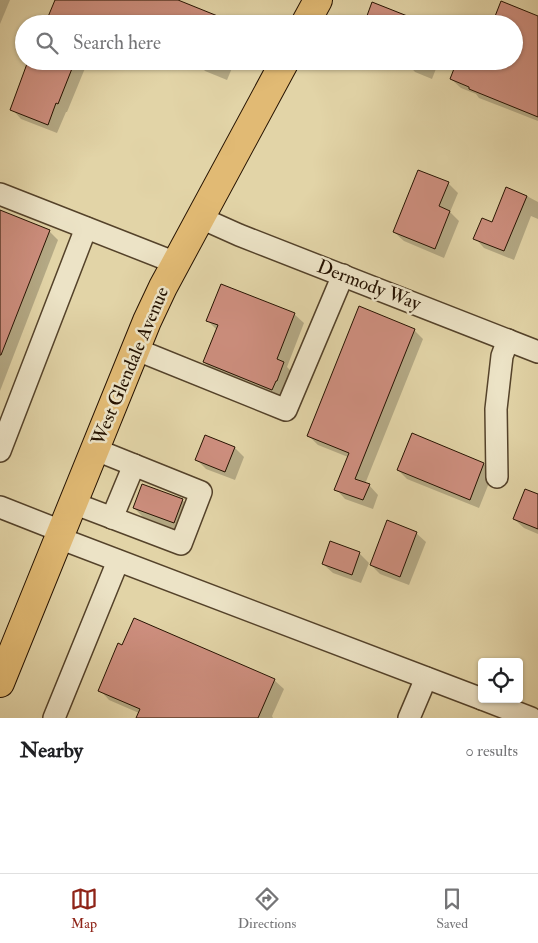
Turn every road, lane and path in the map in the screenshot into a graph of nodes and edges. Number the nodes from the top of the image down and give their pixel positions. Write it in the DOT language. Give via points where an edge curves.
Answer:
graph roads {
  1 [pos="318,0"];
  2 [pos="310,15"];
  3 [pos="280,70"];
  4 [pos="0,194"];
  5 [pos="201,218"];
  6 [pos="86,228"];
  7 [pos="176,263"];
  8 [pos="343,275"];
  9 [pos="508,340"];
  10 [pos="135,349"];
  11 [pos="538,352"];
  12 [pos="94,449"];
  13 [pos="0,451"];
  14 [pos="134,464"];
  15 [pos="497,477"];
  16 [pos="72,503"];
  17 [pos="0,507"];
  18 [pos="112,518"];
  19 [pos="60,534"];
  20 [pos="118,561"];
  21 [pos="426,678"];
  22 [pos="0,683"];
  23 [pos="478,698"];
  24 [pos="493,703"];
  25 [pos="538,710"];
  26 [pos="54,718"];
  27 [pos="409,718"];
  28 [pos="532,718"];
  1 -- 2 [label="main road"];
  3 -- 5 [label="main road, West Glendale Avenue"];
  4 -- 6 [label="street"];
  5 -- 7 [label="main road, West Glendale Avenue"];
  5 -- 8 [label="street, Dermody Way"];
  6 -- 7 [label="street"];
  6 -- 13 [label="street"];
  7 -- 10 [label="main road, West Glendale Avenue"];
  8 -- 9 [label="street, Dermody Way"];
  8 -- 10 [label="street" via="286,410"];
  9 -- 11 [label="street, Dermody Way"];
  9 -- 15 [label="street" via="502,356 496,409"];
  10 -- 12 [label="main road, West Glendale Avenue"];
  12 -- 14 [label="street"];
  12 -- 16 [label="main road, West Glendale Avenue"];
  14 -- 18 [label="street"];
  14 -- 18 [label="street" via="201,492 181,544"];
  16 -- 18 [label="street"];
  16 -- 19 [label="main road, West Glendale Avenue"];
  17 -- 19 [label="street"];
  19 -- 20 [label="street"];
  19 -- 22 [label="main road, West Glendale Avenue"];
  20 -- 21 [label="street"];
  20 -- 26 [label="street"];
  21 -- 23 [label="street"];
  21 -- 27 [label="street"];
  24 -- 28 [label="street"];
  25 -- 28 [label="street"];
}
